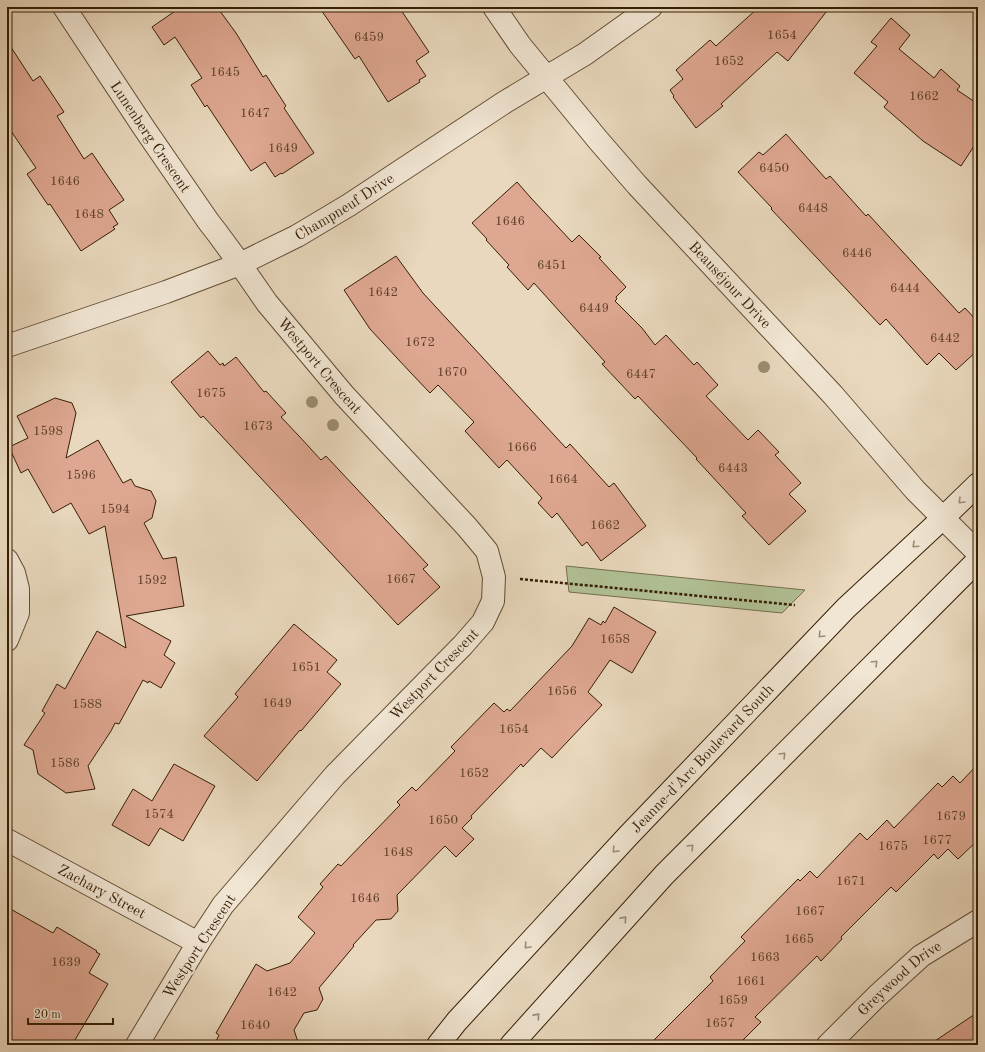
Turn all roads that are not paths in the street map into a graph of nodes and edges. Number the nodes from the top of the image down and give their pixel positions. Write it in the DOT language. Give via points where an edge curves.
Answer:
graph roads {
  1 [pos="64,7"];
  2 [pos="494,7"];
  3 [pos="651,7"];
  4 [pos="546,77"];
  5 [pos="240,264"];
  6 [pos="7,346"];
  7 [pos="978,484"];
  8 [pos="943,518"];
  9 [pos="978,553"];
  10 [pos="7,560"];
  11 [pos="978,560"];
  12 [pos="7,640"];
  13 [pos="7,840"];
  14 [pos="978,921"];
  15 [pos="198,943"];
  16 [pos="137,1045"];
  17 [pos="438,1045"];
  18 [pos="511,1045"];
  19 [pos="828,1045"];
  1 -- 5 [label="street, Lunenberg Crescent" via="199,209"];
  2 -- 4 [label="street, Beauséjour Drive"];
  3 -- 4 [label="street, Champneuf Drive" via="585,54"];
  4 -- 5 [label="street, Champneuf Drive" via="349,205 297,236"];
  4 -- 8 [label="street, Beauséjour Drive" via="637,185 833,395 915,490"];
  5 -- 6 [label="street, Champneuf Drive"];
  5 -- 15 [label="street, Westport Crescent" via="267,303 344,395 487,551 494,577 493,601 483,622 336,775 223,905"];
  7 -- 8 [label="street, Jeanne-d'Arc Boulevard South, one-way"];
  8 -- 9 [label="street, Beauséjour Drive"];
  8 -- 17 [label="street, Jeanne-d'Arc Boulevard South, one-way" via="846,608 639,824 457,1021"];
  10 -- 12 [label="street" via="18,589 18,613"];
  18 -- 11 [label="street, one-way" via="664,875"];
  13 -- 15 [label="street, Zachary Street"];
  14 -- 19 [label="street, Greywood Drive" via="921,956"];
  15 -- 16 [label="street, Westport Crescent"];
}
